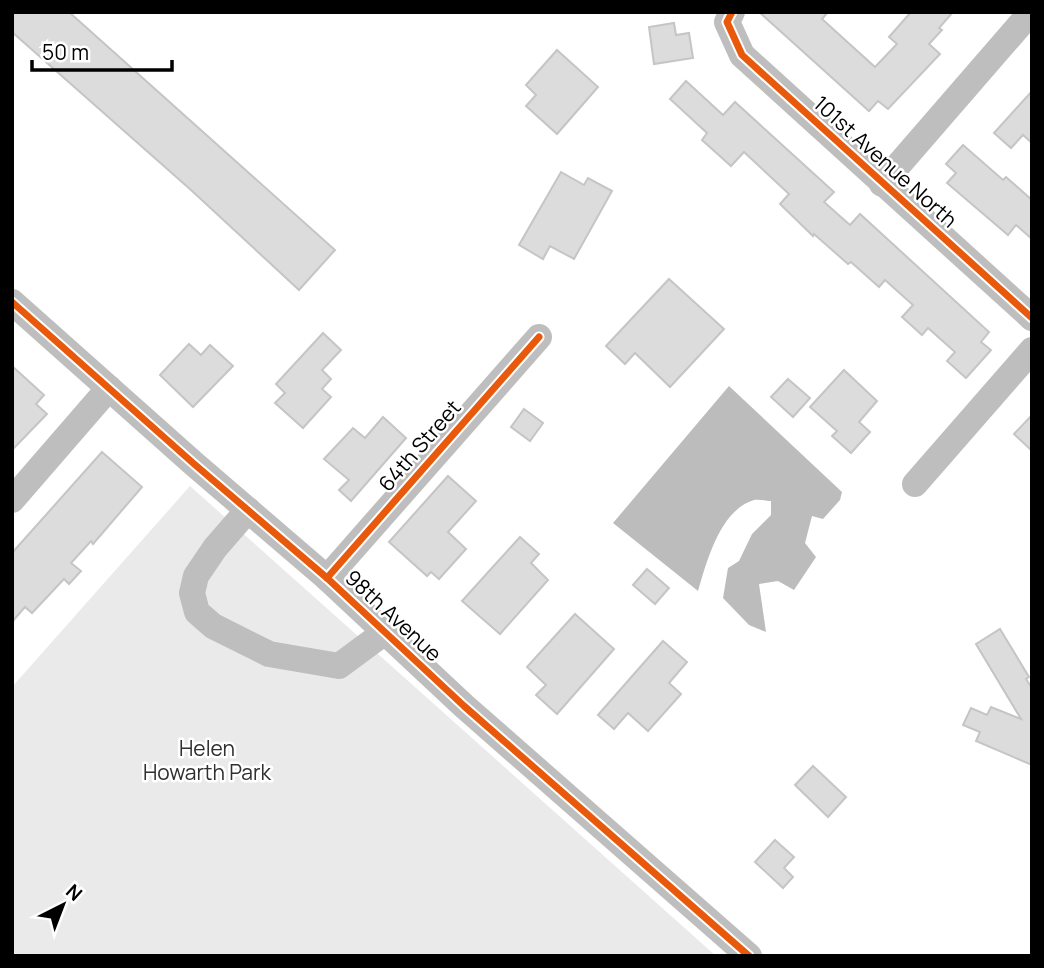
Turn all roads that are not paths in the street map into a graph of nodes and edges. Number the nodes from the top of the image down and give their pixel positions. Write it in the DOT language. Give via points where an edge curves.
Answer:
graph roads {
  1 [pos="1031,12"];
  2 [pos="730,17"];
  3 [pos="882,184"];
  4 [pos="12,302"];
  5 [pos="1032,318"];
  6 [pos="539,338"];
  7 [pos="1032,350"];
  8 [pos="109,388"];
  9 [pos="915,484"];
  10 [pos="12,500"];
  11 [pos="247,510"];
  12 [pos="327,578"];
  13 [pos="385,632"];
  14 [pos="749,956"];
  1 -- 3 [label="street"];
  2 -- 3 [label="street, 101st Avenue North" via="742,55"];
  3 -- 5 [label="street, 101st Avenue North"];
  4 -- 8 [label="street, 98th Avenue"];
  6 -- 12 [label="street, 64th Street"];
  7 -- 9 [label="street"];
  8 -- 10 [label="street"];
  8 -- 11 [label="street, 98th Avenue"];
  11 -- 12 [label="street, 98th Avenue"];
  11 -- 13 [label="street" via="196,576 192,593 197,612 213,626 269,654 339,666"];
  12 -- 13 [label="street, 98th Avenue"];
  13 -- 14 [label="street, 98th Avenue"];
}
